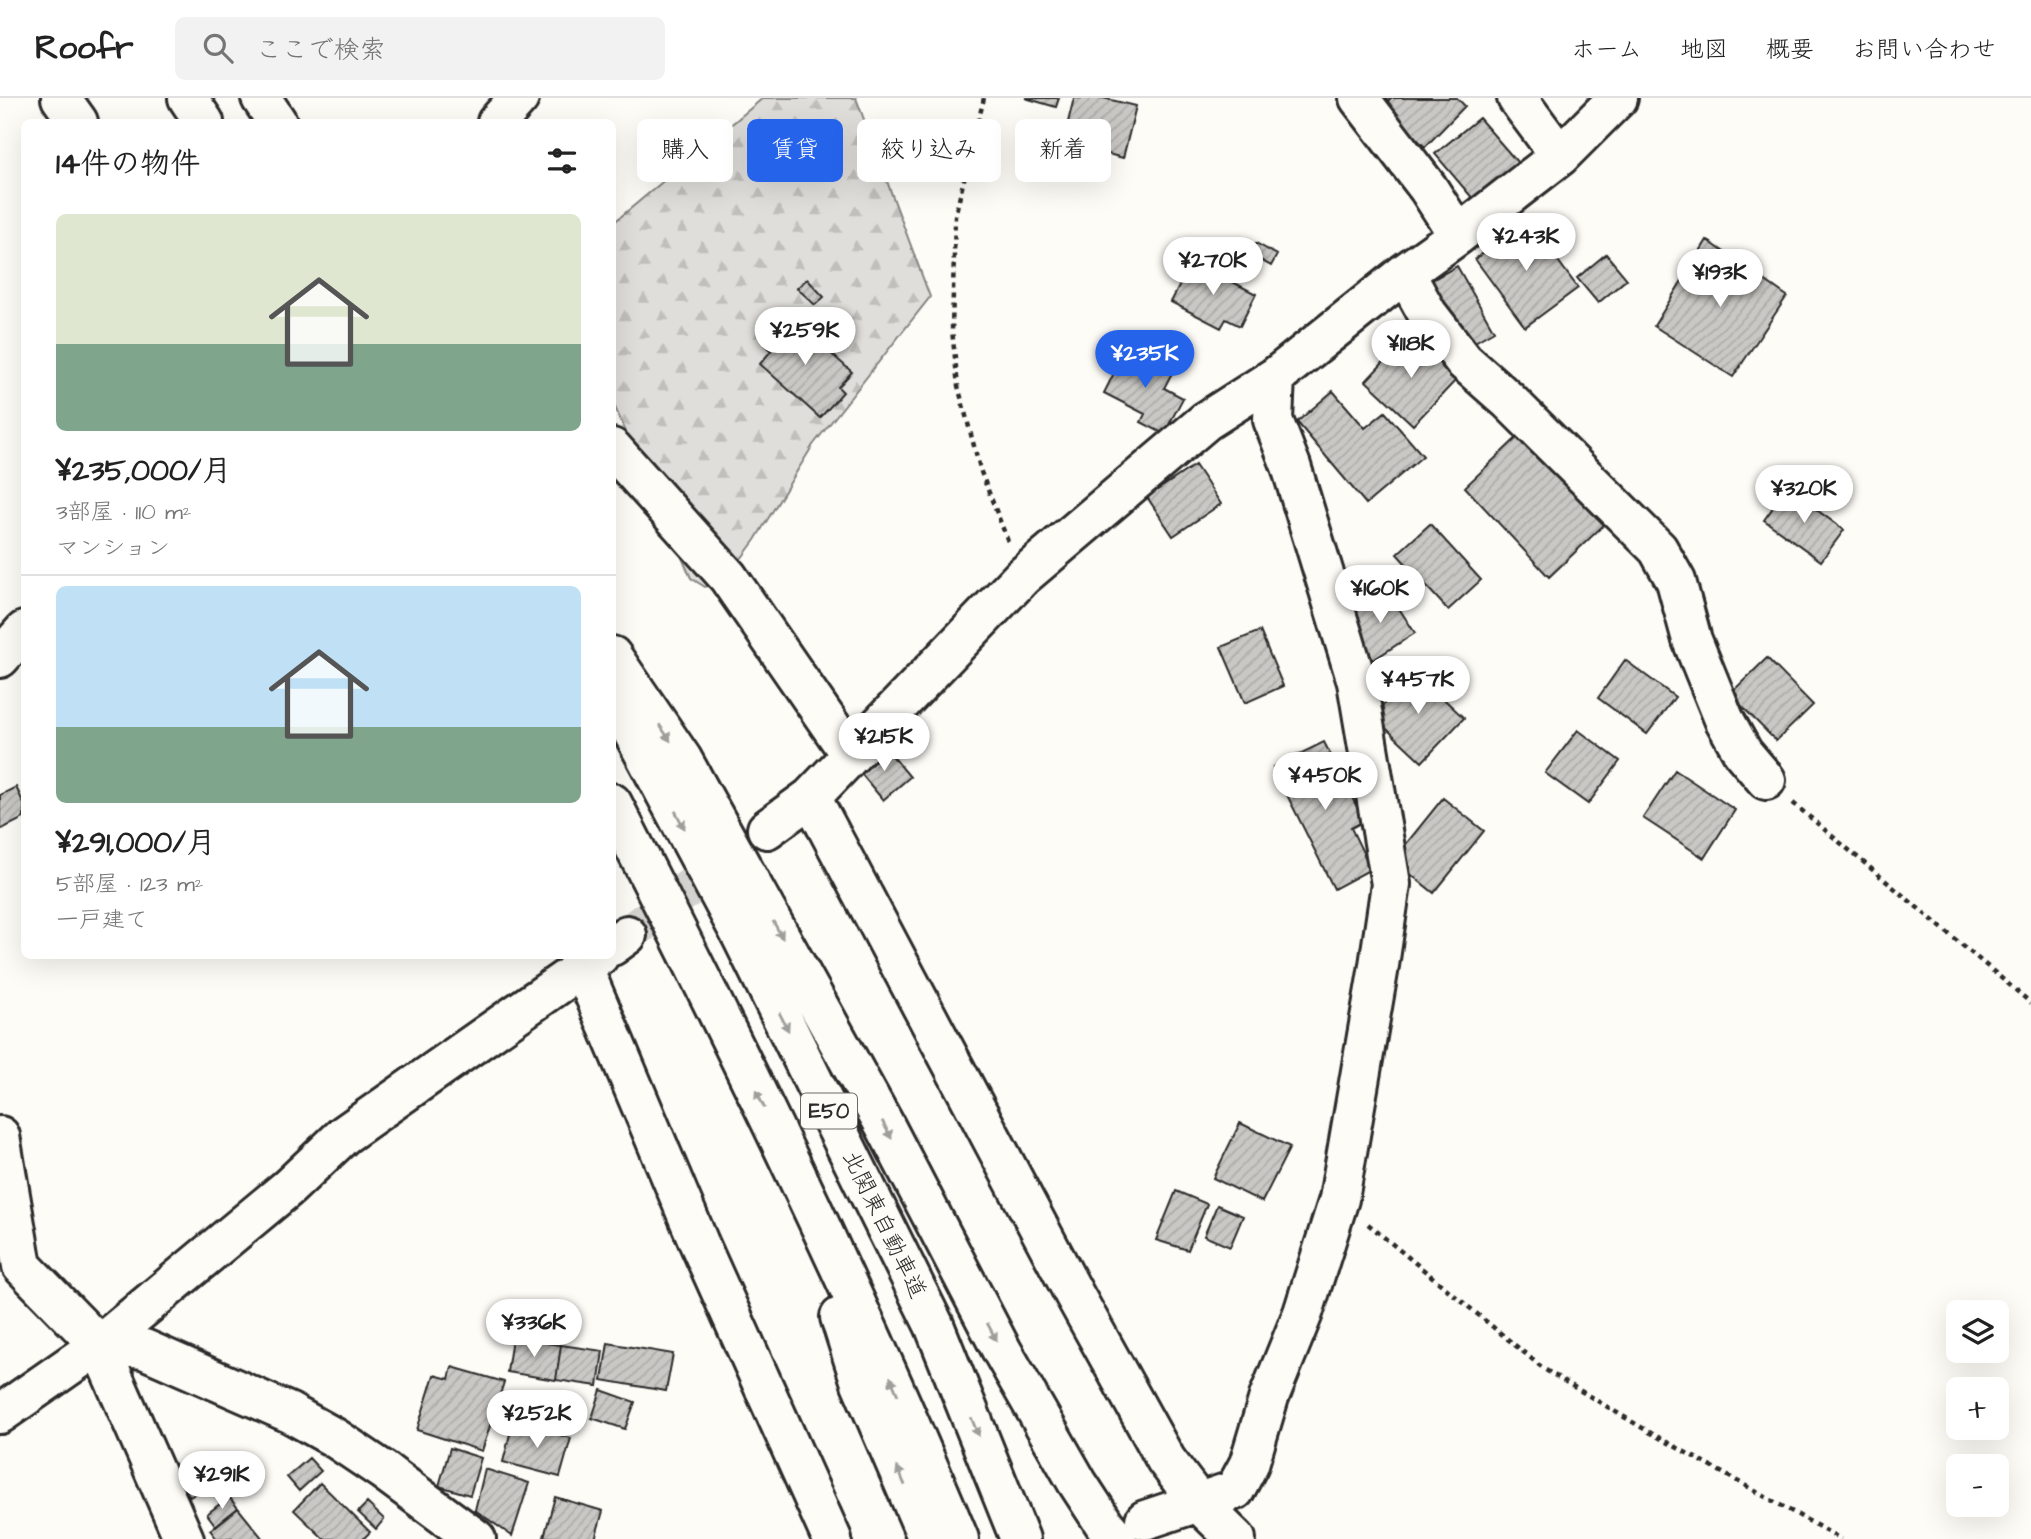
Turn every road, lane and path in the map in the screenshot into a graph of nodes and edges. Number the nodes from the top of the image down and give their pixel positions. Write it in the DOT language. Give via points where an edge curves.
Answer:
graph roads {
  1 [pos="61,98"];
  2 [pos="188,98"];
  3 [pos="261,98"];
  4 [pos="984,98"];
  5 [pos="1359,98"];
  6 [pos="1517,98"];
  7 [pos="1618,98"];
  8 [pos="76,119"];
  9 [pos="202,119"];
  10 [pos="275,119"];
  11 [pos="1560,156"];
  12 [pos="1458,235"];
  13 [pos="1405,273"];
  14 [pos="1275,377"];
  15 [pos="616,451"];
  16 [pos="1022,577"];
  17 [pos="21,634"];
  18 [pos="0,658"];
  19 [pos="616,662"];
  20 [pos="616,702"];
  21 [pos="850,754"];
  22 [pos="1766,780"];
  23 [pos="811,797"];
  24 [pos="616,811"];
  25 [pos="767,830"];
  26 [pos="590,959"];
  27 [pos="602,959"];
  28 [pos="2031,1003"];
  29 [pos="0,1136"];
  30 [pos="790,1160"];
  31 [pos="1339,1199"];
  32 [pos="99,1345"];
  33 [pos="0,1414"];
  34 [pos="1198,1502"];
  35 [pos="1131,1529"];
  36 [pos="184,1539"];
  37 [pos="476,1539"];
  38 [pos="832,1539"];
  39 [pos="928,1539"];
  40 [pos="959,1539"];
  41 [pos="1020,1539"];
  42 [pos="1236,1539"];
  43 [pos="1841,1539"];
  1 -- 8 [label="main road"];
  2 -- 9 [label="main road"];
  3 -- 10 [label="main road"];
  4 -- 16 [label="path" via="955,216 952,330 958,386 981,472"];
  5 -- 12 [label="main road"];
  6 -- 11 [label="main road"];
  7 -- 11 [label="main road"];
  11 -- 12 [label="main road"];
  12 -- 13 [label="main road"];
  13 -- 14 [label="main road"];
  13 -- 22 [label="main road" via="1427,313 1464,361 1658,549 1676,581 1692,640 1724,719 1743,753"];
  14 -- 16 [label="main road" via="1206,421"];
  14 -- 31 [label="main road" via="1272,420 1291,466 1357,682 1391,884"];
  15 -- 21 [label="main road" via="728,577"];
  16 -- 21 [label="main road"];
  17 -- 18 [label="main road"];
  19 -- 35 [label="main road, one-way" via="682,759 1077,1482 1105,1525"];
  20 -- 41 [label="main road, 北関東自動車道 / E50, one-way" via="748,949 928,1313"];
  21 -- 23 [label="main road"];
  22 -- 28 [label="path"];
  23 -- 25 [label="main road"];
  23 -- 34 [label="main road" via="1081,1306 1166,1460"];
  30 -- 24 [label="main road, E50, one-way"];
  26 -- 32 [label="main road" via="344,1135 289,1187"];
  27 -- 38 [label="main road" via="699,1243"];
  29 -- 32 [label="main road" via="22,1266"];
  39 -- 30 [label="main road, one-way" via="861,1383"];
  40 -- 30 [label="main road, E50, one-way"];
  31 -- 34 [label="main road" via="1249,1464 1235,1490"];
  31 -- 43 [label="path" via="1544,1369"];
  32 -- 33 [label="main road"];
  32 -- 36 [label="main road"];
  32 -- 37 [label="main road" via="144,1349 290,1413 384,1471"];
  34 -- 35 [label="main road"];
  34 -- 42 [label="main road"];
}
